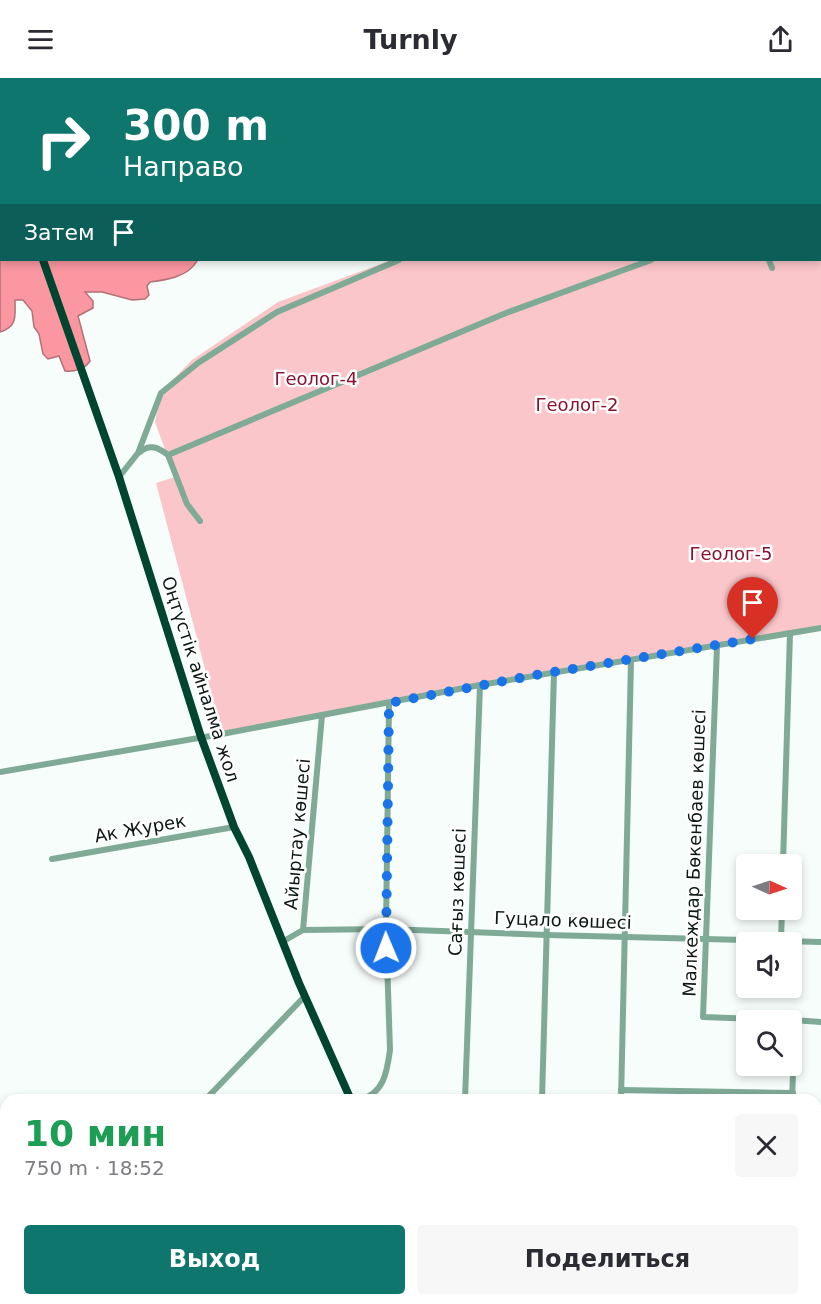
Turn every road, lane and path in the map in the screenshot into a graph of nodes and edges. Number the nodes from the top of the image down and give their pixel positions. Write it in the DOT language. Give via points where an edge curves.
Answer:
graph roads {
  1 [pos="44,261"];
  2 [pos="397,261"];
  3 [pos="648,261"];
  4 [pos="769,261"];
  5 [pos="772,268"];
  6 [pos="138,453"];
  7 [pos="168,455"];
  8 [pos="119,477"];
  9 [pos="200,521"];
  10 [pos="821,628"];
  11 [pos="790,633"];
  12 [pos="717,646"];
  13 [pos="631,661"];
  14 [pos="554,672"];
  15 [pos="480,685"];
  16 [pos="389,703"];
  17 [pos="322,716"];
  18 [pos="201,737"];
  19 [pos="0,772"];
  20 [pos="234,827"];
  21 [pos="783,854"];
  22 [pos="52,859"];
  23 [pos="386,929"];
  24 [pos="303,930"];
  25 [pos="471,931"];
  26 [pos="547,935"];
  27 [pos="625,937"];
  28 [pos="705,939"];
  29 [pos="736,939"];
  30 [pos="802,941"];
  31 [pos="282,942"];
  32 [pos="821,942"];
  33 [pos="305,996"];
  34 [pos="736,1018"];
  35 [pos="802,1021"];
  36 [pos="821,1022"];
  37 [pos="793,1076"];
  38 [pos="621,1090"];
  39 [pos="211,1094"];
  40 [pos="348,1094"];
  41 [pos="373,1094"];
  42 [pos="465,1094"];
  43 [pos="542,1094"];
  44 [pos="621,1094"];
  45 [pos="736,1094"];
  46 [pos="793,1094"];
  1 -- 8 [label="highway, Оңтүстік айналма жол"];
  2 -- 6 [label="street" via="277,312 198,363 161,393"];
  3 -- 7 [label="street" via="506,313"];
  4 -- 5 [label="street"];
  6 -- 7 [label="street" via="152,447"];
  6 -- 8 [label="street"];
  7 -- 9 [label="street" via="187,504"];
  8 -- 18 [label="highway, Оңтүстік айналма жол"];
  10 -- 11 [label="street"];
  11 -- 12 [label="street"];
  11 -- 21 [label="street"];
  12 -- 13 [label="street"];
  12 -- 28 [label="street, Малкеждар Бөкенбаев көшесі"];
  13 -- 14 [label="street"];
  13 -- 27 [label="street"];
  14 -- 15 [label="street"];
  14 -- 26 [label="street"];
  15 -- 16 [label="street"];
  15 -- 25 [label="street, Сағыз көшесі"];
  16 -- 17 [label="street"];
  16 -- 23 [label="street"];
  17 -- 18 [label="street"];
  17 -- 24 [label="street, Айыртау көшесі"];
  18 -- 19 [label="street"];
  18 -- 20 [label="highway, Оңтүстік айналма жол"];
  20 -- 22 [label="street, Ак Журек"];
  20 -- 31 [label="highway, Оңтүстік айналма жол"];
  23 -- 24 [label="street, Гуцало көшесі"];
  23 -- 25 [label="street, Гуцало көшесі"];
  23 -- 41 [label="street" via="390,1041 388,1063"];
  24 -- 31 [label="street, Айыртау көшесі"];
  25 -- 26 [label="street, Гуцало көшесі"];
  25 -- 42 [label="street, Сағыз көшесі"];
  26 -- 27 [label="street, Гуцало көшесі"];
  26 -- 43 [label="street"];
  27 -- 28 [label="street, Гуцало көшесі"];
  27 -- 38 [label="street"];
  28 -- 29 [label="street, Гуцало көшесі"];
  28 -- 34 [label="street, Малкеждар Бөкенбаев көшесі" via="703,1017"];
  30 -- 32 [label="street, Гуцало көшесі"];
  31 -- 33 [label="highway, Оңтүстік айналма жол"];
  33 -- 39 [label="street"];
  33 -- 40 [label="highway, Оңтүстік айналма жол"];
  35 -- 36 [label="street"];
  37 -- 46 [label="street"];
  38 -- 44 [label="street"];
  38 -- 45 [label="street"];
}
